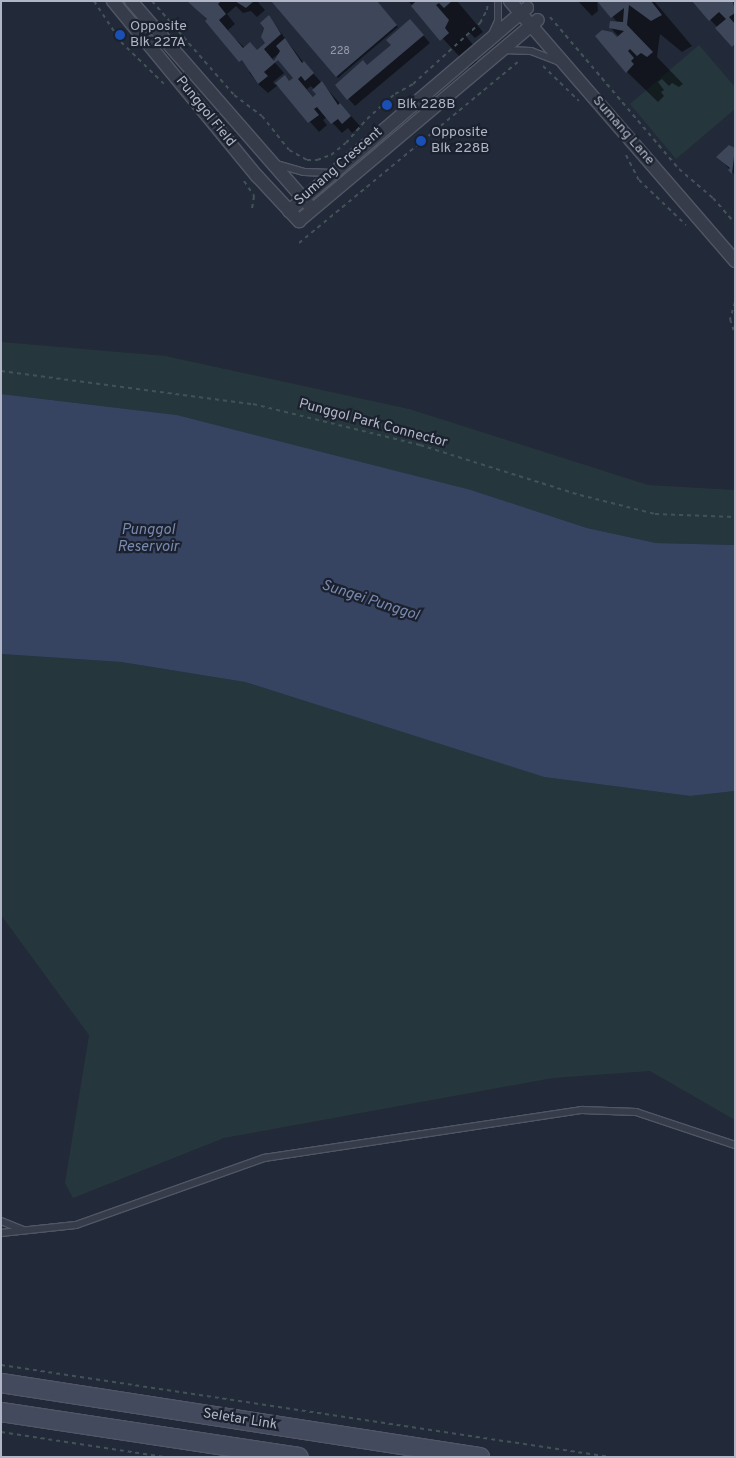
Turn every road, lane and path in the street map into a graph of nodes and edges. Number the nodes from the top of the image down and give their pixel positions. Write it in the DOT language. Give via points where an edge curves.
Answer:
graph roads {
  1 [pos="94,1"];
  2 [pos="113,1"];
  3 [pos="132,1"];
  4 [pos="152,1"];
  5 [pos="488,1"];
  6 [pos="498,1"];
  7 [pos="510,1"];
  8 [pos="523,8"];
  9 [pos="538,19"];
  10 [pos="490,38"];
  11 [pos="503,50"];
  12 [pos="526,60"];
  13 [pos="538,63"];
  14 [pos="566,66"];
  15 [pos="165,84"];
  16 [pos="583,104"];
  17 [pos="623,150"];
  18 [pos="274,164"];
  19 [pos="334,173"];
  20 [pos="240,176"];
  21 [pos="303,199"];
  22 [pos="252,209"];
  23 [pos="313,210"];
  24 [pos="289,211"];
  25 [pos="299,221"];
  26 [pos="735,223"];
  27 [pos="693,230"];
  28 [pos="299,243"];
  29 [pos="735,251"];
  30 [pos="735,261"];
  31 [pos="735,302"];
  32 [pos="735,334"];
  33 [pos="1,371"];
  34 [pos="735,516"];
  35 [pos="735,1145"];
  36 [pos="1,1220"];
  37 [pos="24,1230"];
  38 [pos="1,1233"];
  39 [pos="1,1365"];
  40 [pos="1,1383"];
  41 [pos="1,1412"];
  42 [pos="1,1432"];
  43 [pos="164,1457"];
  44 [pos="298,1457"];
  45 [pos="480,1457"];
  46 [pos="610,1457"];
  1 -- 15 [label="path" via="116,36"];
  2 -- 24 [label="street, Punggol Field"];
  3 -- 18 [label="street, Punggol Field"];
  4 -- 5 [label="path" via="234,95 262,116 289,150 307,160 331,155 394,94 413,84 480,23"];
  6 -- 10 [label="lane" via="498,21"];
  7 -- 8 [label="street, Sumang Lane"];
  8 -- 9 [label="street, Sumang Lane"];
  8 -- 10 [label="street, Sumang Crescent"];
  9 -- 11 [label="street, Sumang Crescent"];
  9 -- 14 [label="street, Sumang Lane"];
  9 -- 26 [label="path" via="679,169 713,198"];
  9 -- 29 [label="street, Sumang Lane"];
  10 -- 19 [label="street, Sumang Crescent"];
  11 -- 14 [label="lane" via="531,51"];
  11 -- 23 [label="street, Sumang Crescent"];
  12 -- 28 [label="path" via="521,59 507,67"];
  13 -- 16 [label="path"];
  14 -- 30 [label="street, Sumang Lane"];
  17 -- 27 [label="path" via="640,180 659,202"];
  18 -- 19 [label="lane" via="304,172"];
  18 -- 21 [label="street, Punggol Field"];
  19 -- 21 [label="street, Sumang Crescent"];
  20 -- 22 [label="path" via="254,196"];
  21 -- 23 [label="street, Punggol Field"];
  21 -- 24 [label="street, Sumang Crescent"];
  23 -- 25 [label="street, Sumang Crescent"];
  24 -- 25 [label="street, Punggol Field"];
  31 -- 32 [label="path" via="730,319"];
  33 -- 34 [label="path, Punggol Park Connector" via="253,404 420,445 580,495 655,514"];
  35 -- 37 [label="lane" via="636,1112 582,1110 264,1158 76,1226"];
  36 -- 37 [label="lane"];
  37 -- 38 [label="lane"];
  39 -- 46 [label="path"];
  40 -- 45 [label="main road, Seletar Link"];
  41 -- 44 [label="main road, Seletar Link"];
  42 -- 43 [label="path"];
}
